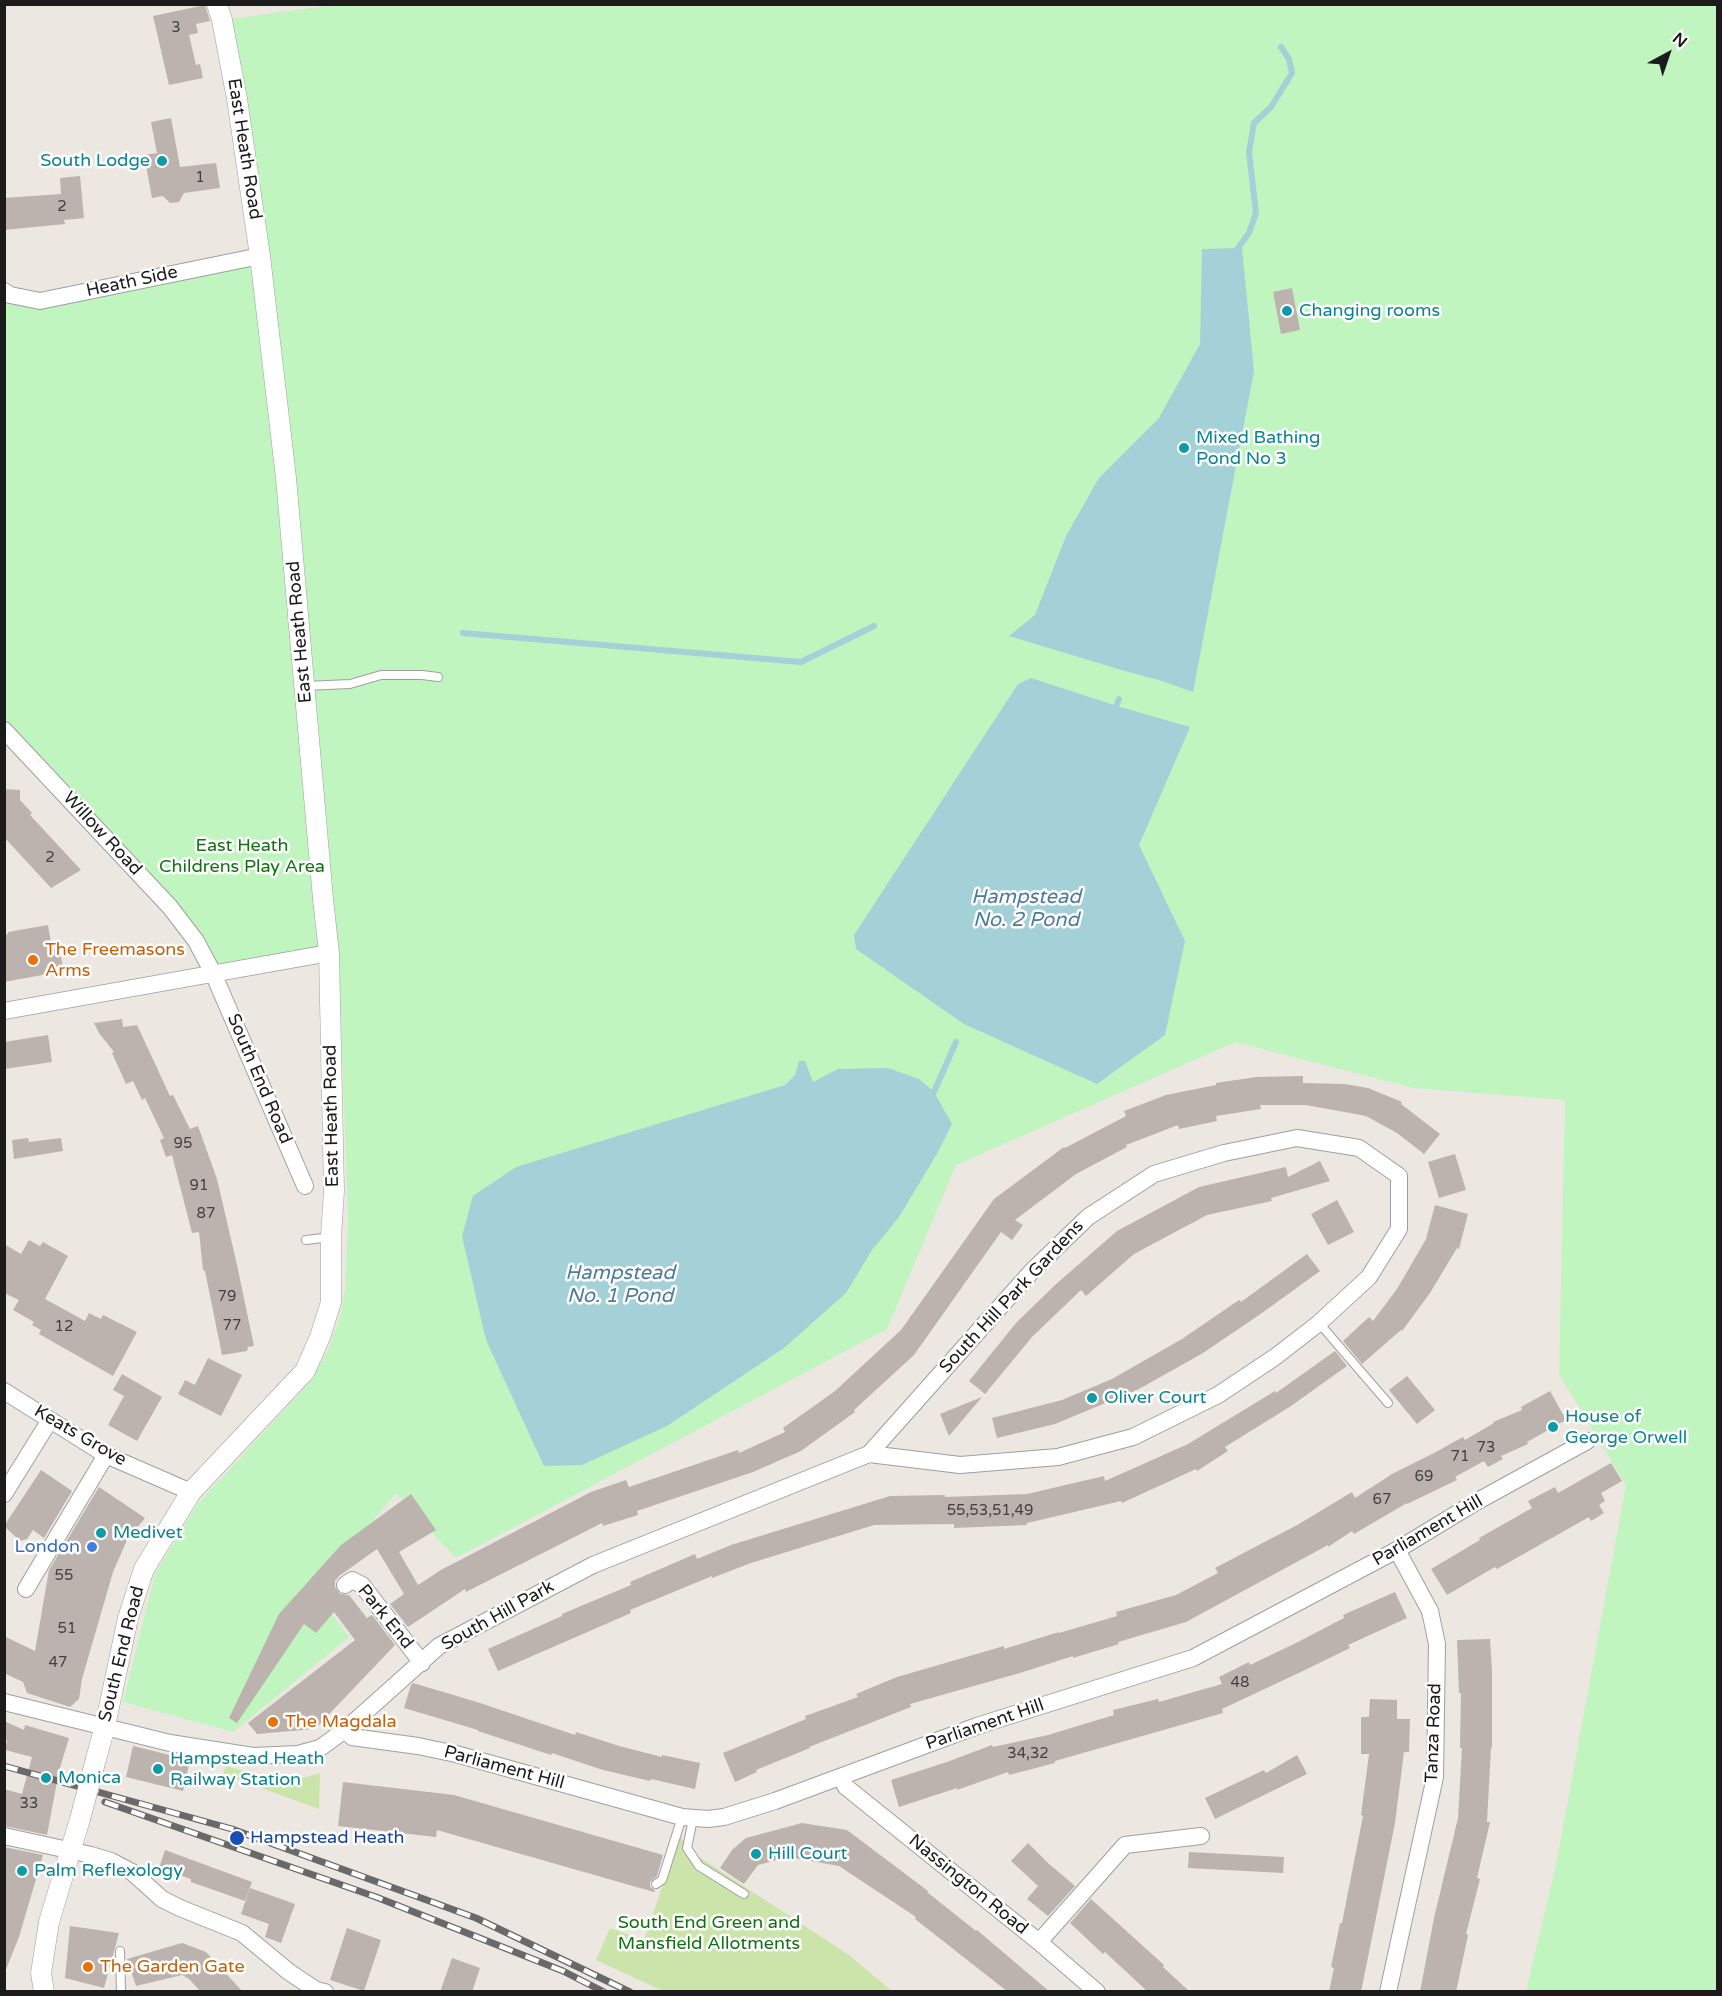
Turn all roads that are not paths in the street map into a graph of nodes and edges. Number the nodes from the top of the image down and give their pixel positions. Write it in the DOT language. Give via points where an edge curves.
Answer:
graph roads {
  1 [pos="218,5"];
  2 [pos="260,256"];
  3 [pos="4,291"];
  4 [pos="438,677"];
  5 [pos="304,686"];
  6 [pos="8,738"];
  7 [pos="329,953"];
  8 [pos="213,973"];
  9 [pos="4,1011"];
  10 [pos="304,1186"];
  11 [pos="331,1237"];
  12 [pos="306,1240"];
  13 [pos="332,1263"];
  14 [pos="1319,1323"];
  15 [pos="4,1391"];
  16 [pos="1388,1403"];
  17 [pos="50,1420"];
  18 [pos="1587,1441"];
  19 [pos="868,1454"];
  20 [pos="106,1455"];
  21 [pos="191,1492"];
  22 [pos="4,1494"];
  23 [pos="1397,1550"];
  24 [pos="345,1585"];
  25 [pos="26,1589"];
  26 [pos="422,1663"];
  27 [pos="4,1702"];
  28 [pos="105,1726"];
  29 [pos="345,1730"];
  30 [pos="840,1777"];
  31 [pos="688,1818"];
  32 [pos="4,1836"];
  33 [pos="1201,1836"];
  34 [pos="72,1851"];
  35 [pos="656,1884"];
  36 [pos="744,1894"];
  37 [pos="1039,1942"];
  38 [pos="120,1951"];
  39 [pos="44,1992"];
  40 [pos="121,1992"];
  41 [pos="326,1992"];
  42 [pos="1097,1992"];
  43 [pos="1388,1992"];
  1 -- 2 [label="street, East Heath Road" via="237,99"];
  2 -- 3 [label="street, Heath Side" via="40,301"];
  2 -- 5 [label="street, East Heath Road" via="286,478"];
  4 -- 5 [label="lane" via="381,675 350,684"];
  5 -- 7 [label="street, East Heath Road"];
  6 -- 8 [label="street, Willow Road" via="170,907 196,940"];
  7 -- 8 [label="street"];
  7 -- 11 [label="street, East Heath Road" via="334,1191"];
  8 -- 9 [label="street"];
  8 -- 10 [label="street, South End Road"];
  11 -- 12 [label="lane"];
  11 -- 13 [label="street, East Heath Road"];
  13 -- 21 [label="street, South End Road" via="331,1302 305,1371"];
  14 -- 16 [label="lane"];
  14 -- 19 [label="street, South Hill Park Gardens" via="1218,1395 1132,1437 1058,1457 960,1465"];
  14 -- 19 [label="street, South Hill Park Gardens" via="1369,1277 1399,1228 1400,1176 1359,1148 1297,1138 1224,1153 1154,1174 1088,1216 1032,1271"];
  15 -- 17 [label="street, Keats Grove"];
  17 -- 20 [label="street, Keats Grove"];
  17 -- 22 [label="street"];
  18 -- 23 [label="street, Parliament Hill"];
  19 -- 26 [label="street, South Hill Park" via="592,1565 439,1646"];
  20 -- 21 [label="street, Keats Grove"];
  20 -- 25 [label="street"];
  21 -- 28 [label="street, South End Road" via="144,1569 128,1618"];
  23 -- 30 [label="street, Parliament Hill" via="1193,1658 977,1726"];
  23 -- 43 [label="street, Tanza Road" via="1430,1611 1437,1644 1435,1777"];
  24 -- 26 [label="street, Park End" via="352,1580 362,1585"];
  26 -- 29 [label="street, South Hill Park"];
  27 -- 28 [label="street, South Hill Park"];
  28 -- 29 [label="street, South Hill Park" via="170,1743 253,1756 298,1754 320,1748"];
  28 -- 34 [label="street, South End Road, bridge"];
  29 -- 31 [label="street, Parliament Hill" via="352,1737 456,1754"];
  30 -- 31 [label="street, Parliament Hill" via="724,1817"];
  30 -- 37 [label="street, Nassington Road" via="846,1787"];
  31 -- 35 [label="lane" via="662,1880"];
  31 -- 36 [label="lane" via="687,1848 699,1866"];
  32 -- 34 [label="street"];
  33 -- 37 [label="street" via="1125,1845"];
  34 -- 39 [label="street, South End Road" via="45,1940 41,1973"];
  34 -- 41 [label="street" via="111,1861 132,1872 162,1899 242,1933 289,1972"];
  37 -- 42 [label="street, Nassington Road"];
  38 -- 40 [label="lane"];
}
